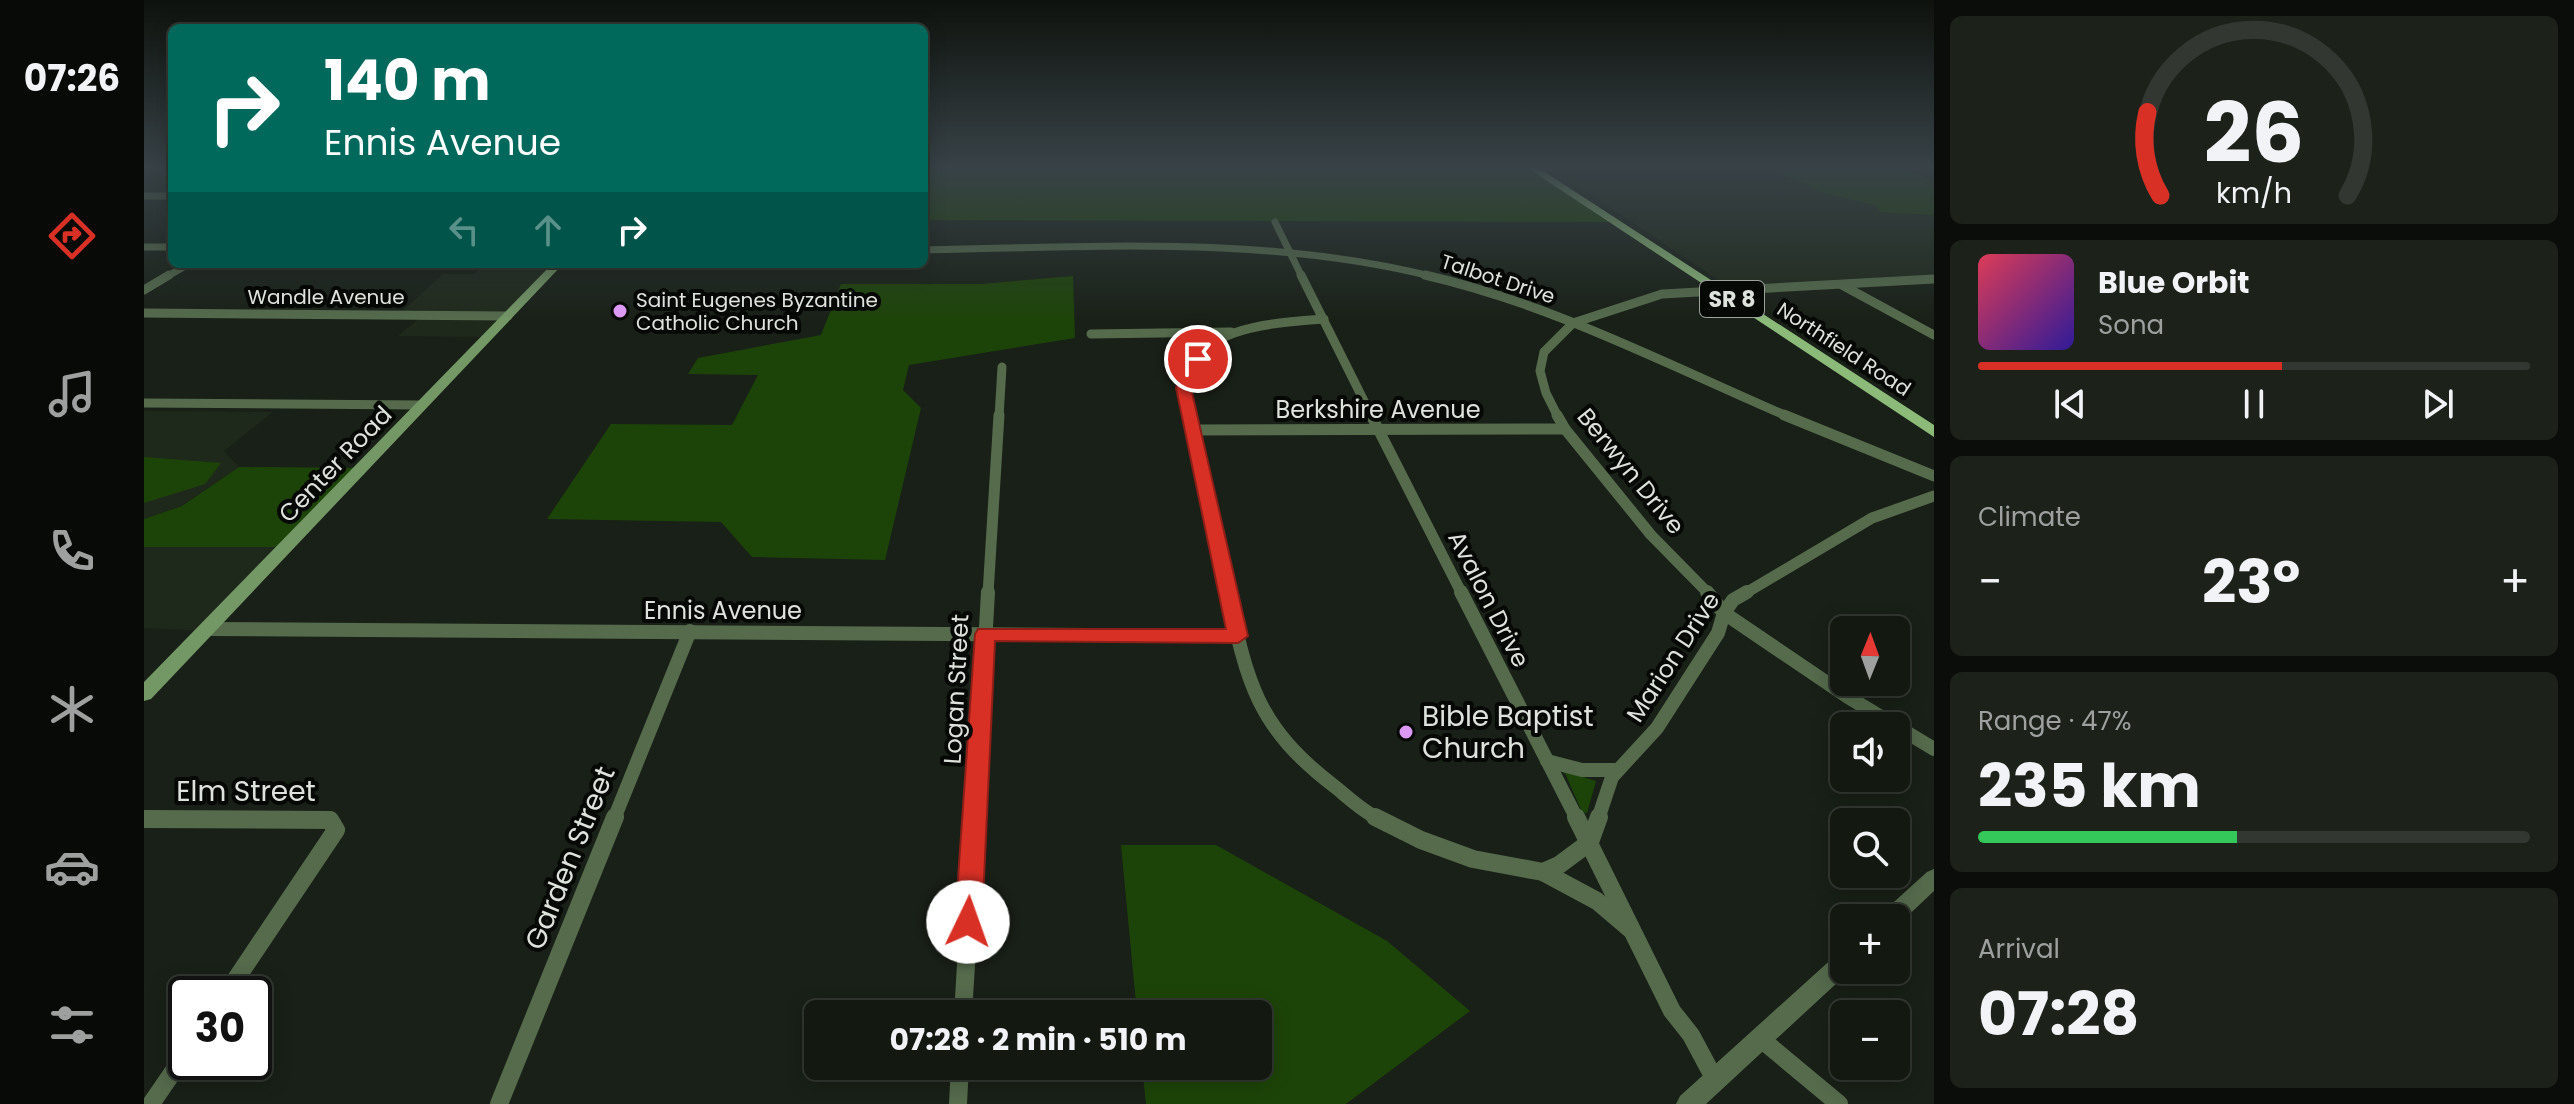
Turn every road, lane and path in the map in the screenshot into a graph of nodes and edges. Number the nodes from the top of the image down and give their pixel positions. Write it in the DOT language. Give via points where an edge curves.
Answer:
graph roads {
  1 [pos="1609,219"];
  2 [pos="1275,222"];
  3 [pos="144,247"];
  4 [pos="168,247"];
  5 [pos="928,250"];
  6 [pos="1290,253"];
  7 [pos="182,268"];
  8 [pos="554,268"];
  9 [pos="1934,279"];
  10 [pos="1840,283"];
  11 [pos="144,290"];
  12 [pos="1718,290"];
  13 [pos="144,313"];
  14 [pos="508,316"];
  15 [pos="1324,319"];
  16 [pos="1573,323"];
  17 [pos="1231,332"];
  18 [pos="1194,333"];
  19 [pos="1091,334"];
  20 [pos="1934,335"];
  21 [pos="1212,347"];
  22 [pos="1002,367"];
  23 [pos="144,403"];
  24 [pos="421,405"];
  25 [pos="1377,428"];
  26 [pos="1565,429"];
  27 [pos="1192,430"];
  28 [pos="1934,432"];
  29 [pos="1934,476"];
  30 [pos="1934,496"];
  31 [pos="1724,613"];
  32 [pos="207,629"];
  33 [pos="690,631"];
  34 [pos="985,634"];
  35 [pos="1238,636"];
  36 [pos="144,694"];
  37 [pos="1934,749"];
  38 [pos="1547,761"];
  39 [pos="1618,770"];
  40 [pos="144,819"];
  41 [pos="1590,842"];
  42 [pos="1543,872"];
  43 [pos="1934,878"];
  44 [pos="1906,904"];
  45 [pos="1636,934"];
  46 [pos="1830,975"];
  47 [pos="238,976"];
  48 [pos="964,1000"];
  49 [pos="1761,1039"];
  50 [pos="1714,1078"];
  51 [pos="168,1079"];
  52 [pos="959,1080"];
  53 [pos="151,1104"];
  54 [pos="499,1104"];
  55 [pos="958,1104"];
  56 [pos="1688,1104"];
  57 [pos="1839,1104"];
  1 -- 12 [label="main road, Northfield Road / SR 8"];
  2 -- 6 [label="street, Avalon Drive"];
  3 -- 4 [label="street"];
  5 -- 6 [label="street, Talbot Drive"];
  6 -- 15 [label="street, Avalon Drive"];
  6 -- 16 [label="street, Talbot Drive" via="1429,276"];
  7 -- 11 [label="street"];
  8 -- 14 [label="main road, Center Road"];
  9 -- 10 [label="street, Berwyn Drive"];
  10 -- 12 [label="street, Berwyn Drive"];
  10 -- 20 [label="street"];
  12 -- 16 [label="street, Berwyn Drive" via="1662,294"];
  12 -- 28 [label="main road, Northfield Road / SR 8"];
  13 -- 14 [label="street, Wandle Avenue"];
  14 -- 24 [label="main road, Center Road"];
  15 -- 17 [label="street"];
  15 -- 25 [label="street, Avalon Drive"];
  16 -- 26 [label="street, Berwyn Drive" via="1544,352 1540,371"];
  16 -- 29 [label="street, Talbot Drive"];
  17 -- 18 [label="street"];
  17 -- 21 [label="street"];
  18 -- 19 [label="street"];
  18 -- 21 [label="street"];
  21 -- 27 [label="street" via="1186,373"];
  22 -- 34 [label="street, Logan Street"];
  23 -- 24 [label="street"];
  24 -- 32 [label="main road, Center Road"];
  25 -- 26 [label="street, Berkshire Avenue"];
  25 -- 27 [label="street, Berkshire Avenue"];
  25 -- 38 [label="street, Avalon Drive"];
  26 -- 31 [label="street, Berwyn Drive" via="1651,535"];
  27 -- 35 [label="street"];
  30 -- 31 [label="street, Marion Drive" via="1872,518 1733,600"];
  31 -- 37 [label="street, Berwyn Drive"];
  31 -- 39 [label="street, Marion Drive" via="1718,633 1657,728"];
  32 -- 33 [label="street, Ennis Avenue"];
  32 -- 36 [label="main road, Center Road"];
  33 -- 34 [label="street, Ennis Avenue"];
  33 -- 54 [label="street, Garden Street"];
  34 -- 35 [label="street, Ennis Avenue"];
  34 -- 48 [label="street, Logan Street"];
  35 -- 42 [label="street" via="1262,710 1285,743 1335,788 1371,815 1421,840 1473,859"];
  38 -- 39 [label="street" via="1580,771"];
  38 -- 41 [label="street, Avalon Drive"];
  39 -- 41 [label="street, Marion Drive"];
  40 -- 47 [label="street, Elm Street" via="330,820 336,830"];
  41 -- 42 [label="street"];
  41 -- 45 [label="street, Avalon Drive"];
  42 -- 45 [label="street" via="1597,901"];
  43 -- 44 [label="street"];
  45 -- 50 [label="street, Avalon Drive" via="1672,1011"];
  46 -- 49 [label="street"];
  49 -- 50 [label="street"];
  49 -- 57 [label="street"];
  50 -- 56 [label="street"];
  51 -- 53 [label="street"];
  52 -- 55 [label="street"];
}
